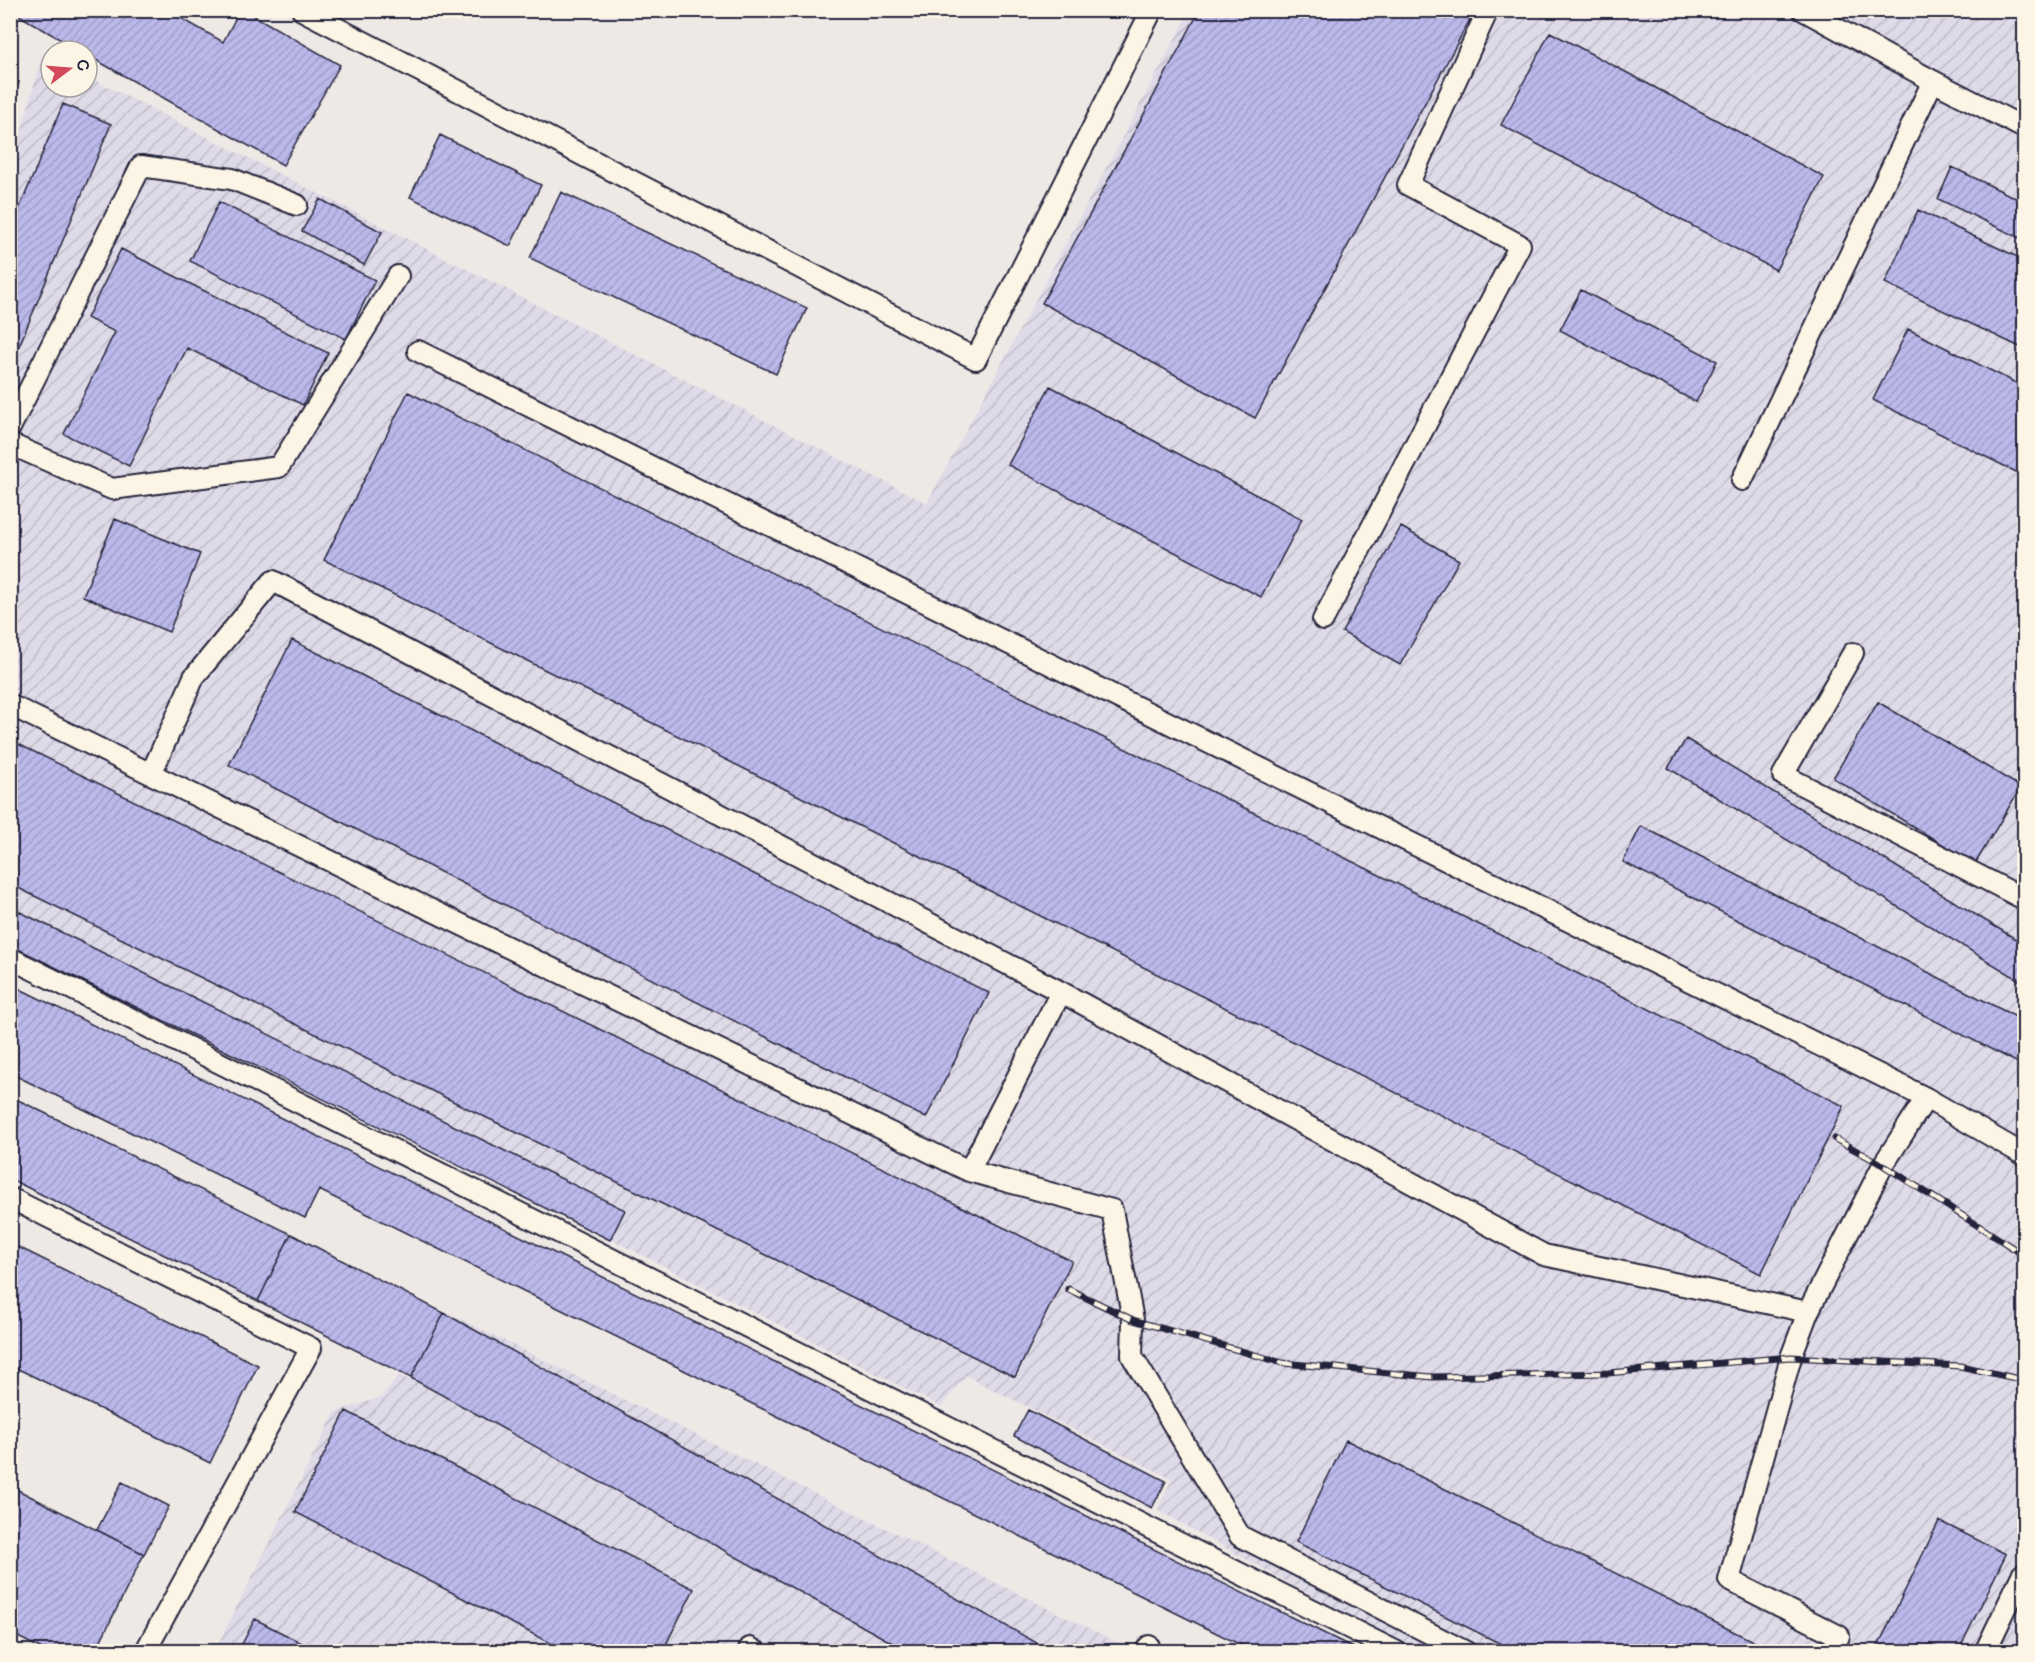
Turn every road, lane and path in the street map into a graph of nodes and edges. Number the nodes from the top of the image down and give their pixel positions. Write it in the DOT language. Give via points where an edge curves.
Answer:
graph roads {
  1 [pos="302,10"];
  2 [pos="1152,10"];
  3 [pos="1488,10"];
  4 [pos="1803,10"];
  5 [pos="1933,81"];
  6 [pos="2025,128"];
  7 [pos="297,205"];
  8 [pos="398,276"];
  9 [pos="418,351"];
  10 [pos="10,428"];
  11 [pos="10,444"];
  12 [pos="1742,480"];
  13 [pos="1323,620"];
  14 [pos="1853,653"];
  15 [pos="10,705"];
  16 [pos="151,774"];
  17 [pos="2025,899"];
  18 [pos="10,958"];
  19 [pos="1061,993"];
  20 [pos="1926,1098"];
  21 [pos="2025,1155"];
  22 [pos="969,1171"];
  23 [pos="10,1198"];
  24 [pos="1808,1312"];
  25 [pos="2025,1576"];
  26 [pos="145,1652"];
  27 [pos="748,1652"];
  28 [pos="757,1652"];
  29 [pos="1397,1652"];
  30 [pos="1466,1652"];
  31 [pos="1832,1652"];
  32 [pos="1985,1652"];
  1 -- 2 [label="lane" via="976,359"];
  3 -- 13 [label="lane" via="1408,185 1520,245"];
  4 -- 5 [label="lane"];
  5 -- 6 [label="lane"];
  5 -- 12 [label="lane"];
  7 -- 10 [label="lane" via="232,178 141,166"];
  8 -- 11 [label="lane" via="279,467 112,489"];
  9 -- 20 [label="lane"];
  14 -- 17 [label="lane" via="1783,775"];
  15 -- 16 [label="lane"];
  16 -- 19 [label="lane" via="194,677 273,581"];
  16 -- 22 [label="lane"];
  18 -- 29 [label="lane"];
  19 -- 22 [label="lane"];
  19 -- 24 [label="lane" via="1544,1255"];
  20 -- 21 [label="lane"];
  20 -- 24 [label="lane" via="1883,1165"];
  22 -- 30 [label="lane" via="1112,1210 1133,1320 1132,1356 1240,1536"];
  23 -- 26 [label="lane" via="311,1348"];
  24 -- 31 [label="lane" via="1791,1358 1730,1580 1839,1636"];
  25 -- 32 [label="lane" via="2022,1575"];
  27 -- 28 [label="lane" via="750,1648"];
}
